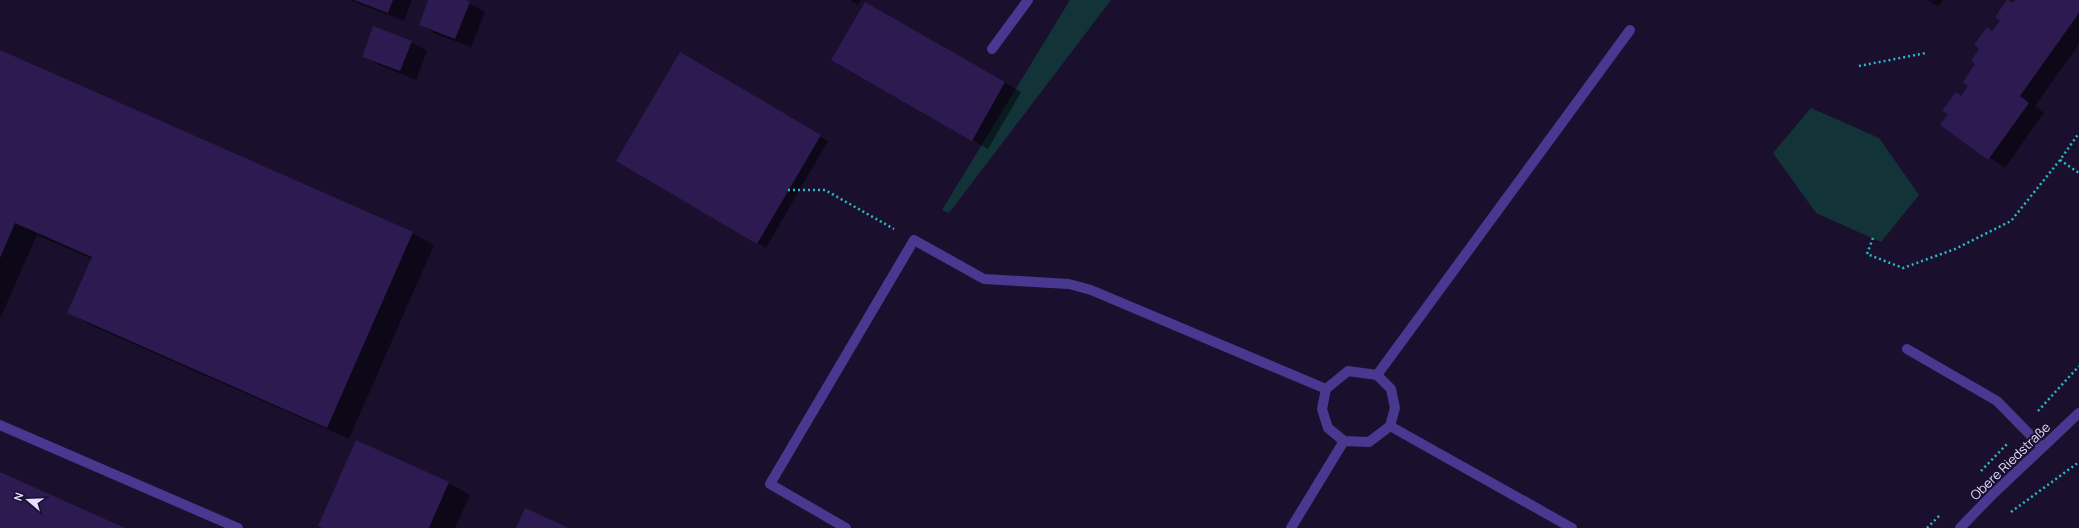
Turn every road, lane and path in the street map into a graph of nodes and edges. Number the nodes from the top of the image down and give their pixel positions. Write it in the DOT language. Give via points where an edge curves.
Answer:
graph roads {
  1 [pos="1028,0"];
  2 [pos="1630,30"];
  3 [pos="992,49"];
  4 [pos="1926,53"];
  5 [pos="1859,66"];
  6 [pos="2079,133"];
  7 [pos="2060,160"];
  8 [pos="2079,173"];
  9 [pos="788,190"];
  10 [pos="1873,238"];
  11 [pos="914,240"];
  12 [pos="1907,349"];
  13 [pos="2079,366"];
  14 [pos="1377,375"];
  15 [pos="1326,389"];
  16 [pos="2079,413"];
  17 [pos="0,425"];
  18 [pos="1390,426"];
  19 [pos="2024,427"];
  20 [pos="1344,441"];
  21 [pos="2042,447"];
  22 [pos="2079,462"];
  23 [pos="1980,472"];
  24 [pos="1943,511"];
  25 [pos="2011,512"];
  26 [pos="238,528"];
  27 [pos="846,528"];
  28 [pos="1291,528"];
  29 [pos="1572,528"];
  30 [pos="1927,528"];
  31 [pos="1960,528"];
  1 -- 3 [label="street"];
  2 -- 14 [label="street"];
  4 -- 5 [label="path"];
  6 -- 7 [label="path"];
  7 -- 8 [label="path"];
  7 -- 10 [label="path" via="2011,221 1955,249 1903,268 1868,254"];
  9 -- 11 [label="path" via="825,190"];
  11 -- 15 [label="street" via="984,279 1069,284 1091,290"];
  11 -- 27 [label="street" via="770,484"];
  12 -- 19 [label="street" via="1997,400"];
  13 -- 19 [label="path"];
  14 -- 15 [label="street" via="1348,371"];
  14 -- 18 [label="street" via="1391,389 1395,408"];
  15 -- 20 [label="street" via="1322,409 1328,428"];
  16 -- 21 [label="street, Obere Riedstraße"];
  17 -- 26 [label="street"];
  18 -- 20 [label="street" via="1370,442"];
  18 -- 29 [label="street"];
  19 -- 21 [label="street"];
  19 -- 23 [label="path"];
  20 -- 28 [label="street"];
  21 -- 31 [label="street, Obere Riedstraße"];
  22 -- 25 [label="path"];
  24 -- 30 [label="path"];
}
